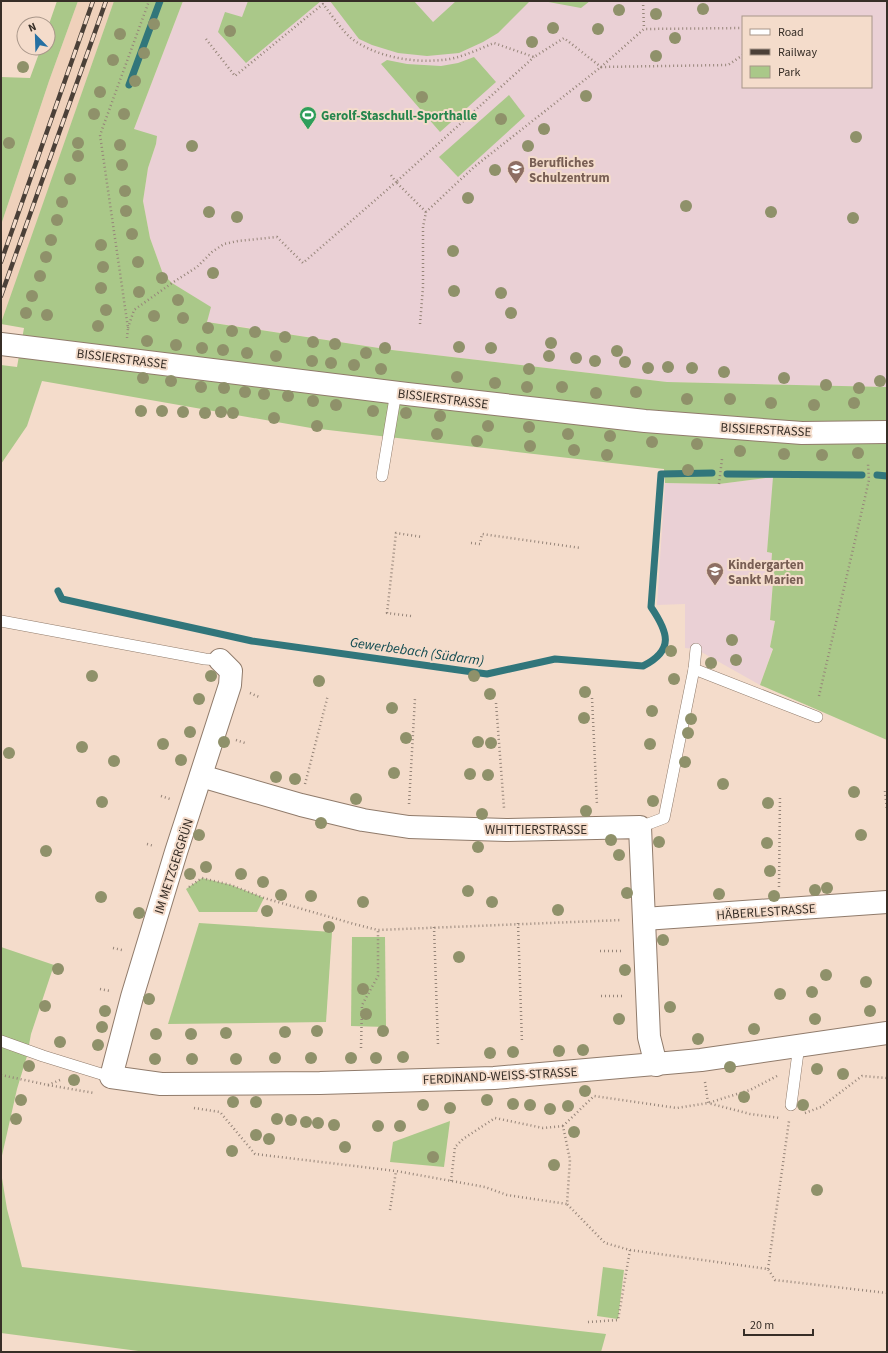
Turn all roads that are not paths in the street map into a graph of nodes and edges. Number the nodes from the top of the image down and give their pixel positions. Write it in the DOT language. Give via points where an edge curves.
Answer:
graph roads {
  1 [pos="11,345"];
  2 [pos="396,392"];
  3 [pos="887,432"];
  4 [pos="382,476"];
  5 [pos="1,621"];
  6 [pos="696,649"];
  7 [pos="220,660"];
  8 [pos="694,669"];
  9 [pos="817,717"];
  10 [pos="201,776"];
  11 [pos="640,827"];
  12 [pos="887,902"];
  13 [pos="644,919"];
  14 [pos="887,1033"];
  15 [pos="1,1041"];
  16 [pos="799,1045"];
  17 [pos="656,1065"];
  18 [pos="111,1076"];
  19 [pos="791,1105"];
  1 -- 2 [label="street, BISSIERSTRASSE"];
  2 -- 3 [label="street, BISSIERSTRASSE" via="645,421 802,433"];
  2 -- 4 [label="lane"];
  5 -- 7 [label="lane"];
  6 -- 8 [label="lane"];
  7 -- 10 [label="street, IM METZGERGRÜN" via="231,671 230,685"];
  8 -- 9 [label="lane"];
  8 -- 11 [label="lane" via="664,818"];
  10 -- 11 [label="street, WHITTIERSTRASSE" via="301,805 363,820 409,827 506,830"];
  10 -- 18 [label="street, IM METZGERGRÜN" via="132,997"];
  11 -- 13 [label="street"];
  12 -- 13 [label="street, HÄBERLESTRASSE"];
  13 -- 17 [label="street" via="649,1037"];
  14 -- 16 [label="street, FERDINAND-WEISS-STRASSE"];
  15 -- 18 [label="lane"];
  16 -- 17 [label="street, FERDINAND-WEISS-STRASSE"];
  16 -- 19 [label="lane"];
  17 -- 18 [label="street, FERDINAND-WEISS-STRASSE" via="494,1078 320,1083 161,1084"];
}
